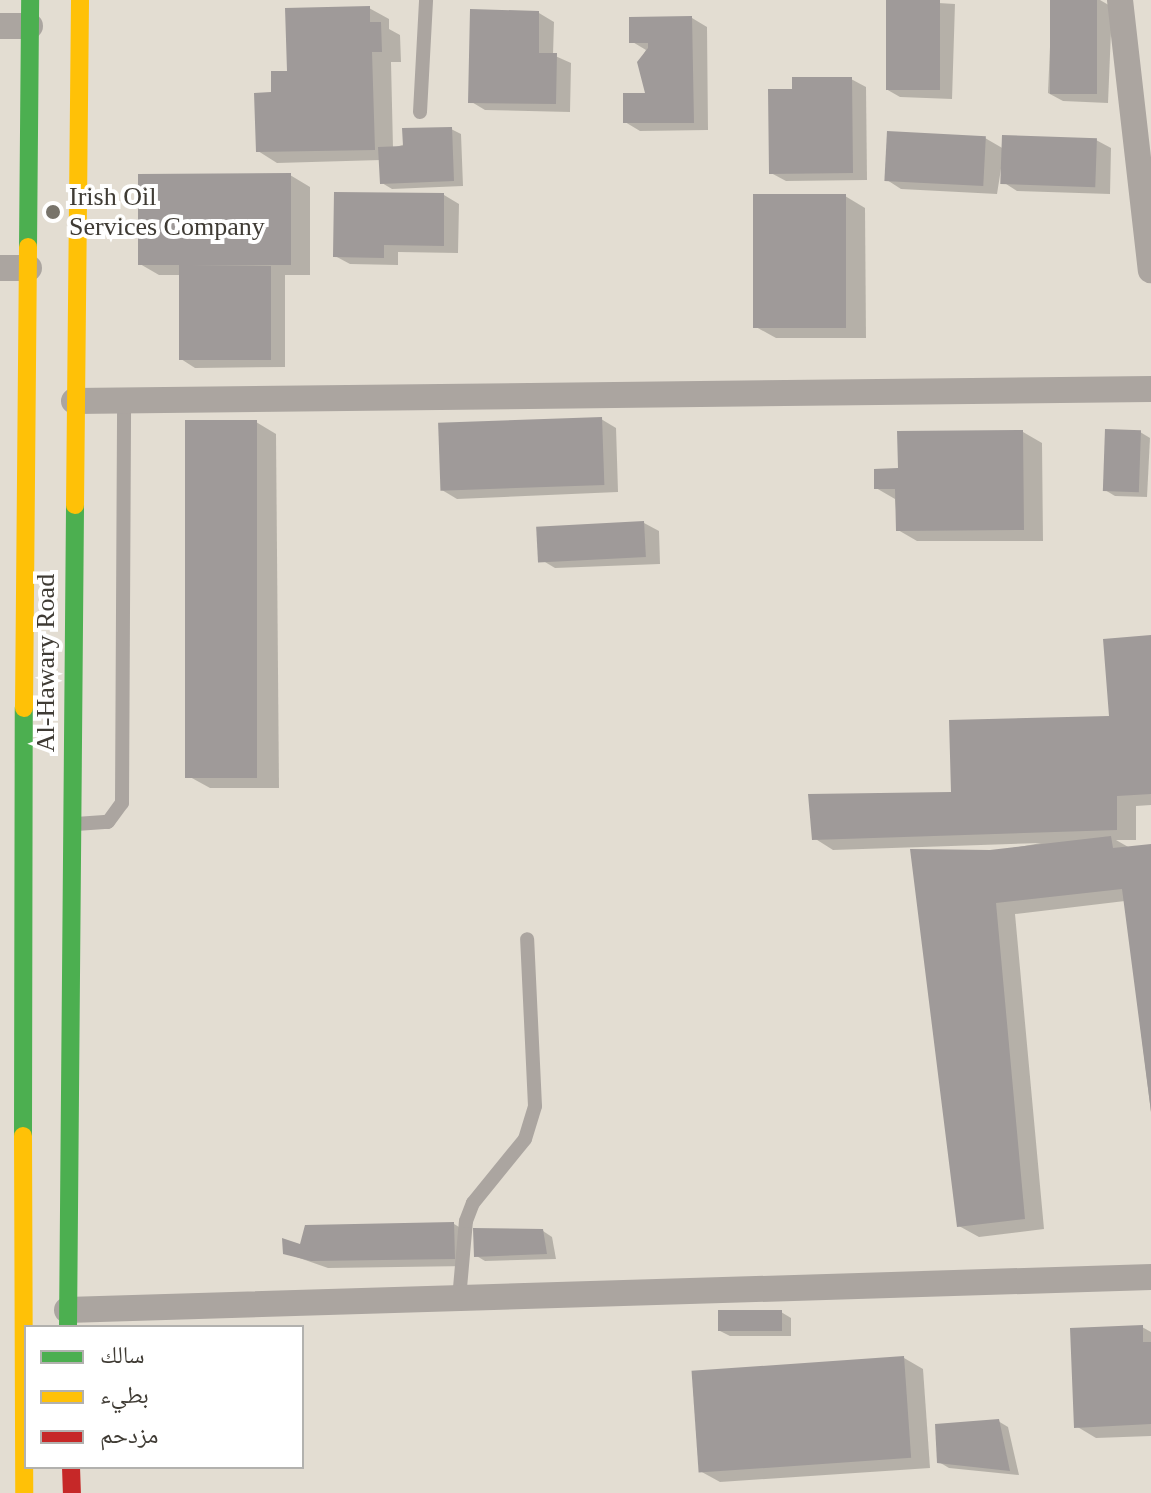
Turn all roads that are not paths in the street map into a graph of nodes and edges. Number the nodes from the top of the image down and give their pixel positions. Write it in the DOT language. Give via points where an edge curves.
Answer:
graph roads {
  1 [pos="80,0"];
  2 [pos="426,0"];
  3 [pos="1120,0"];
  4 [pos="30,13"];
  5 [pos="0,26"];
  6 [pos="420,112"];
  7 [pos="0,268"];
  8 [pos="29,268"];
  9 [pos="1151,270"];
  10 [pos="1151,389"];
  11 [pos="124,400"];
  12 [pos="74,401"];
  13 [pos="71,824"];
  14 [pos="527,939"];
  15 [pos="1151,1277"];
  16 [pos="459,1299"];
  17 [pos="68,1318"];
  18 [pos="71,1469"];
  19 [pos="24,1493"];
  20 [pos="72,1493"];
  1 -- 12 [label="highway, Al-Hawary Road"];
  2 -- 6 [label="lane"];
  3 -- 9 [label="street"];
  4 -- 5 [label="street"];
  4 -- 8 [label="highway, Al-Hawary Road"];
  7 -- 8 [label="street"];
  8 -- 19 [label="highway, Al-Hawary Road" via="16,966"];
  10 -- 11 [label="street"];
  11 -- 12 [label="street"];
  11 -- 13 [label="lane" via="122,803 108,822"];
  12 -- 13 [label="highway, Al-Hawary Road"];
  13 -- 17 [label="highway, Al-Hawary Road"];
  14 -- 16 [label="lane" via="535,1106 525,1139 473,1203 466,1221"];
  15 -- 16 [label="street"];
  16 -- 17 [label="street"];
  18 -- 20 [label="highway"];
}
